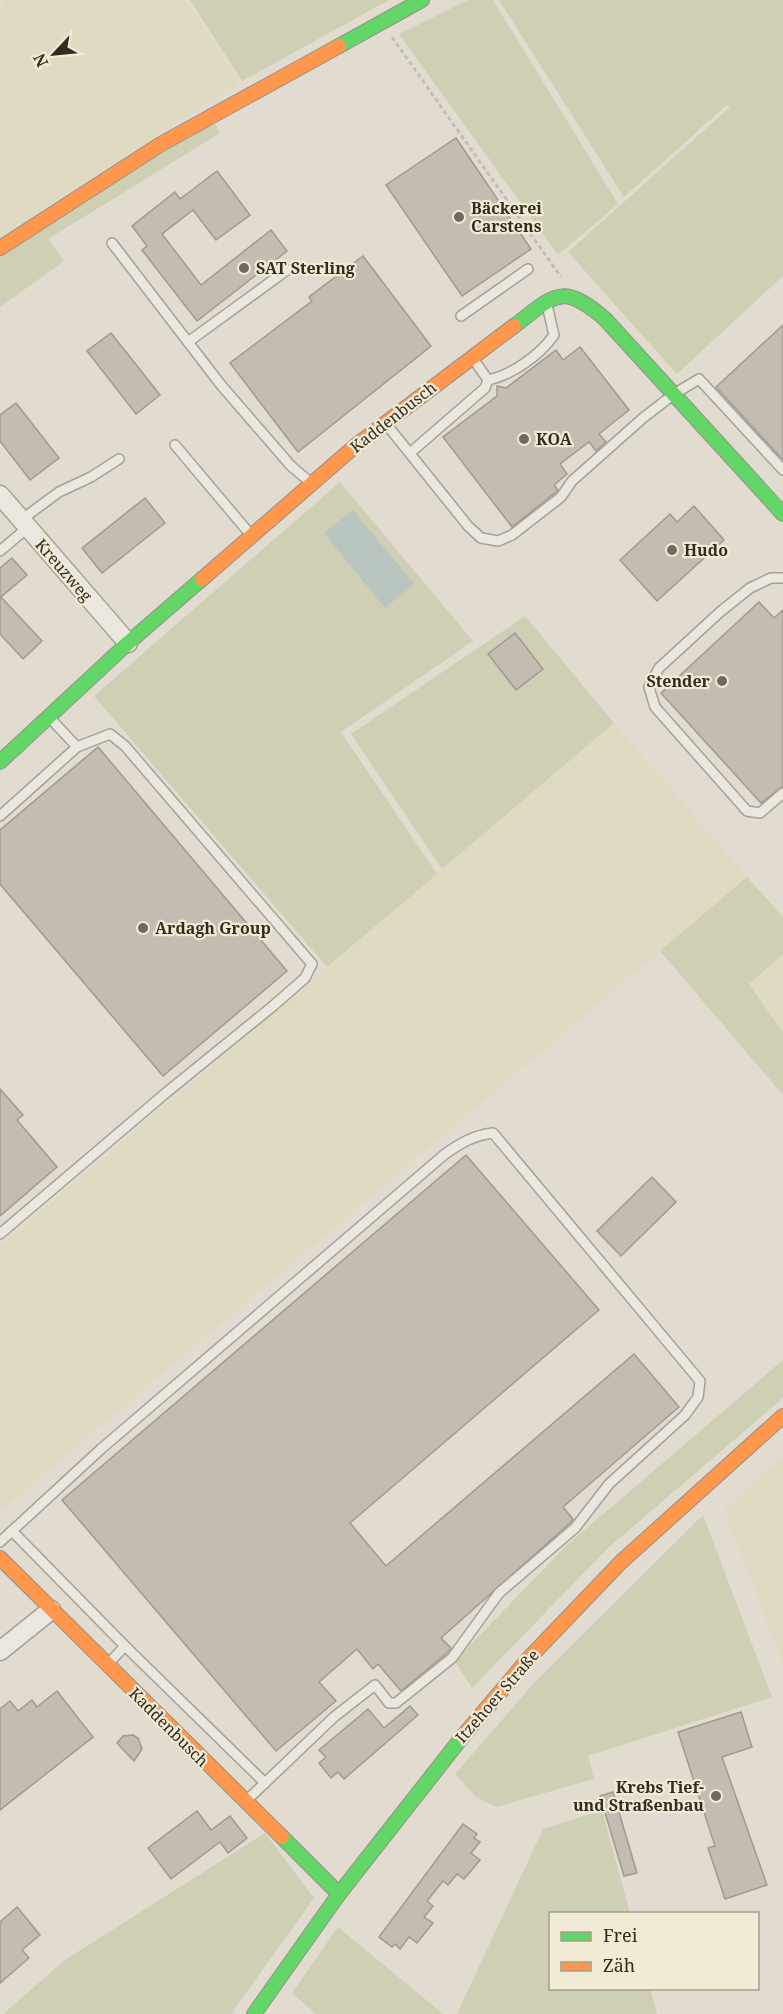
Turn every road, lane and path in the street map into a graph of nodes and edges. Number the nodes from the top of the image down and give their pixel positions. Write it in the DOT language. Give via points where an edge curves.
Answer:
graph roads {
  1 [pos="422,0"];
  2 [pos="382,22"];
  3 [pos="112,243"];
  4 [pos="0,248"];
  5 [pos="528,269"];
  6 [pos="287,270"];
  7 [pos="576,298"];
  8 [pos="546,302"];
  9 [pos="461,316"];
  10 [pos="188,342"];
  11 [pos="471,357"];
  12 [pos="488,380"];
  13 [pos="674,394"];
  14 [pos="385,423"];
  15 [pos="175,445"];
  16 [pos="410,453"];
  17 [pos="119,459"];
  18 [pos="783,470"];
  19 [pos="312,484"];
  20 [pos="0,495"];
  21 [pos="783,514"];
  22 [pos="24,524"];
  23 [pos="252,536"];
  24 [pos="0,551"];
  25 [pos="783,578"];
  26 [pos="128,643"];
  27 [pos="49,717"];
  28 [pos="77,747"];
  29 [pos="0,762"];
  30 [pos="783,793"];
  31 [pos="0,816"];
  32 [pos="0,1234"];
  33 [pos="783,1416"];
  34 [pos="12,1531"];
  35 [pos="0,1542"];
  36 [pos="0,1558"];
  37 [pos="51,1611"];
  38 [pos="126,1646"];
  39 [pos="0,1651"];
  40 [pos="107,1666"];
  41 [pos="265,1782"];
  42 [pos="244,1802"];
  43 [pos="339,1894"];
  44 [pos="254,2014"];
  1 -- 2 [label="street"];
  2 -- 4 [label="street" via="162,144"];
  2 -- 7 [label="path"];
  3 -- 10 [label="lane"];
  5 -- 9 [label="lane"];
  6 -- 10 [label="lane"];
  7 -- 8 [label="street, Kaddenbusch" via="565,294"];
  7 -- 13 [label="street" via="605,319"];
  8 -- 11 [label="street, Kaddenbusch"];
  8 -- 12 [label="lane" via="554,335 548,344 505,376"];
  10 -- 19 [label="lane" via="291,466"];
  11 -- 12 [label="lane"];
  11 -- 14 [label="street, Kaddenbusch"];
  12 -- 16 [label="lane" via="473,400"];
  13 -- 16 [label="lane" via="572,481 561,497 512,535 498,541 481,538 468,526"];
  13 -- 18 [label="lane" via="699,379"];
  13 -- 21 [label="street"];
  14 -- 16 [label="lane"];
  14 -- 19 [label="street, Kaddenbusch"];
  15 -- 23 [label="lane"];
  17 -- 22 [label="lane" via="59,492"];
  19 -- 23 [label="street, Kaddenbusch"];
  20 -- 22 [label="street, Kreuzweg"];
  22 -- 24 [label="lane"];
  22 -- 26 [label="street, Kreuzweg"];
  23 -- 26 [label="street, Kaddenbusch"];
  25 -- 30 [label="lane" via="771,578 735,600 659,668 649,687 655,707 747,811 760,813"];
  26 -- 27 [label="street, Kaddenbusch"];
  27 -- 28 [label="lane"];
  27 -- 29 [label="street, Kaddenbusch"];
  28 -- 31 [label="lane"];
  28 -- 32 [label="lane" via="110,734 125,746 312,964 305,978 273,1006"];
  33 -- 43 [label="street, Itzehoer Straße" via="621,1562 530,1657 431,1774"];
  34 -- 35 [label="lane"];
  34 -- 38 [label="lane"];
  34 -- 41 [label="lane" via="101,1449 445,1154 471,1138 493,1133 700,1381 698,1397 685,1415 609,1484 575,1528 499,1593 452,1658 396,1702 389,1703 375,1685 334,1717"];
  36 -- 37 [label="street, Kaddenbusch"];
  37 -- 39 [label="street"];
  37 -- 40 [label="street, Kaddenbusch"];
  38 -- 40 [label="lane"];
  38 -- 41 [label="lane"];
  40 -- 42 [label="street, Kaddenbusch"];
  41 -- 42 [label="lane"];
  42 -- 43 [label="street, Kaddenbusch"];
  43 -- 44 [label="street, Itzehoer Straße"];
}
